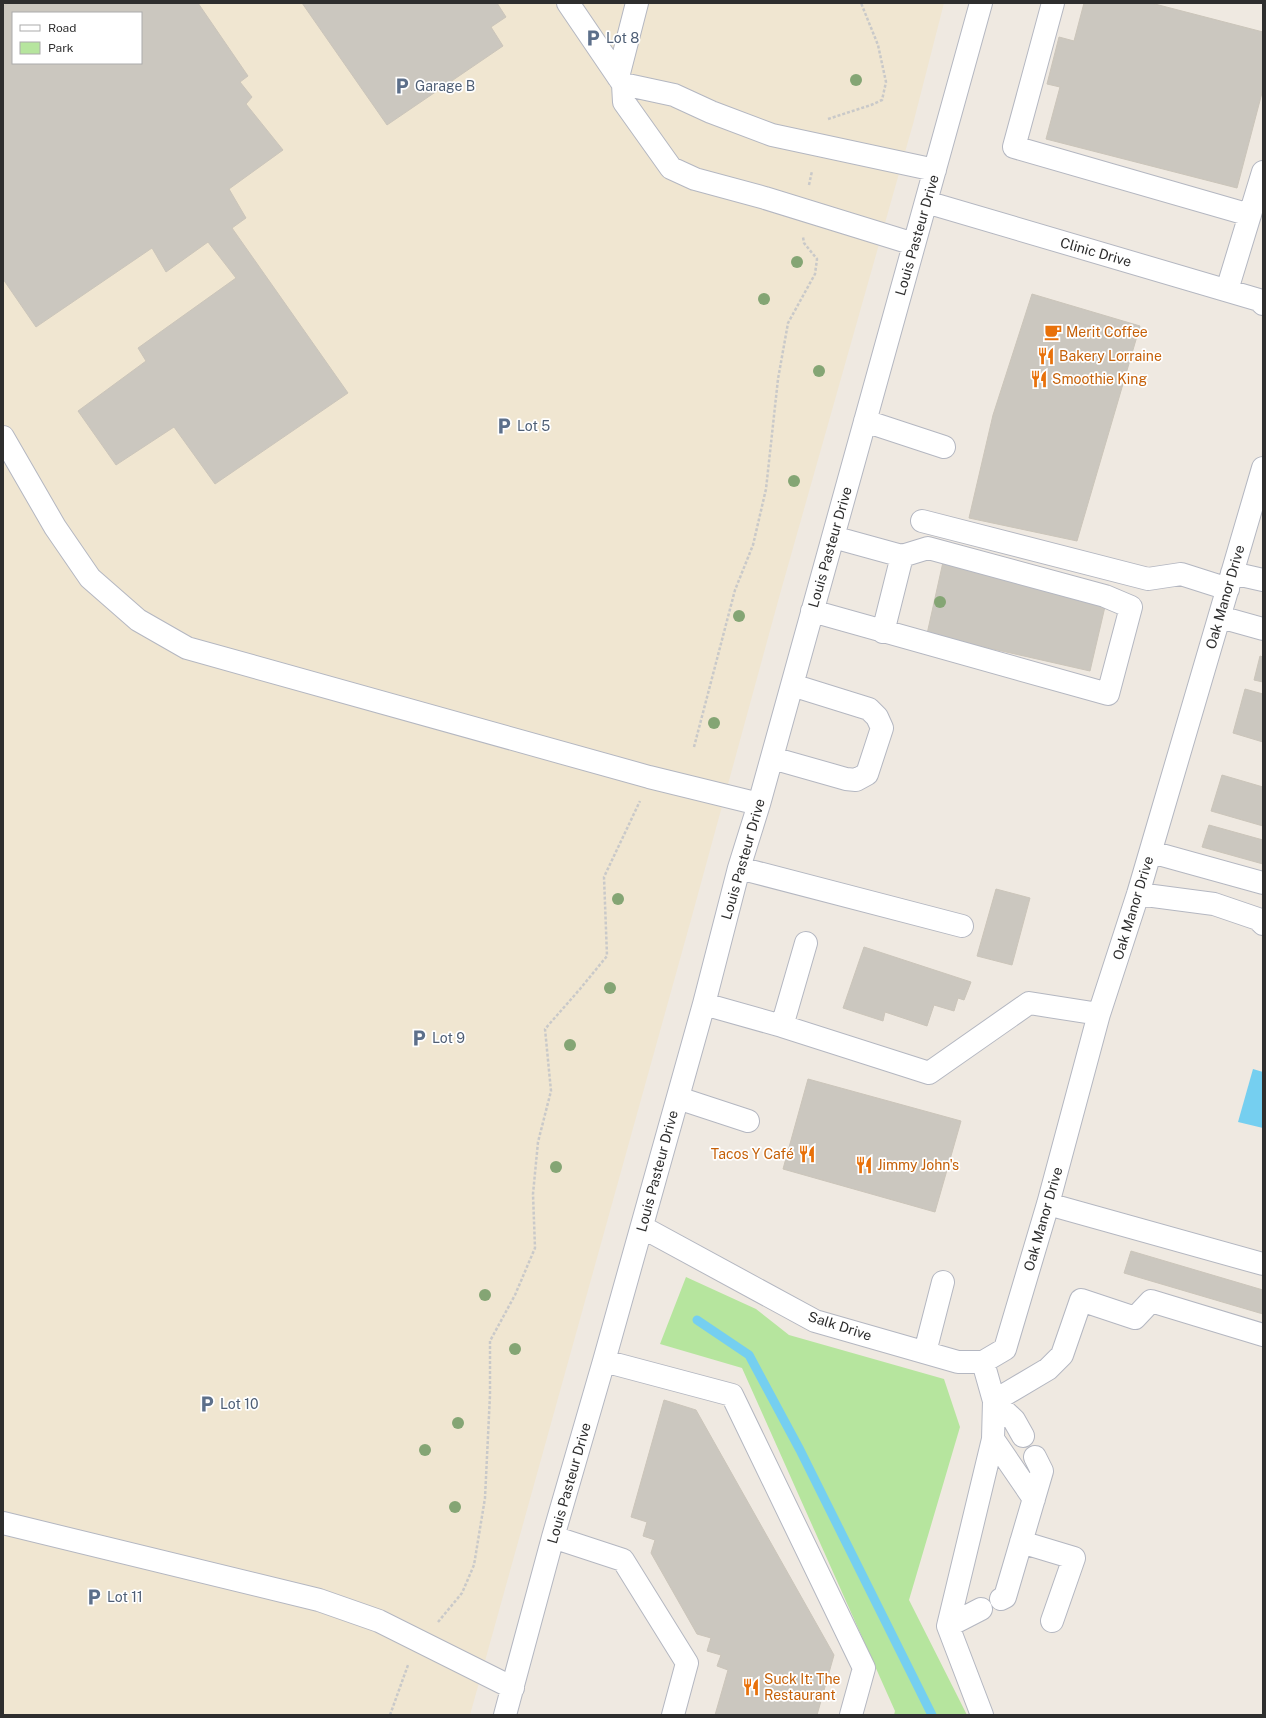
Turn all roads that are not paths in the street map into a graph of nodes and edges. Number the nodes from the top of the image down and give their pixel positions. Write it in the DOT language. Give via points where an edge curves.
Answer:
graph roads {
  1 [pos="568,3"];
  2 [pos="637,3"];
  3 [pos="981,3"];
  4 [pos="1053,3"];
  5 [pos="621,80"];
  6 [pos="935,170"];
  7 [pos="1263,172"];
  8 [pos="926,202"];
  9 [pos="1250,215"];
  10 [pos="914,244"];
  11 [pos="1227,290"];
  12 [pos="1263,304"];
  13 [pos="865,421"];
  14 [pos="3,437"];
  15 [pos="944,447"];
  16 [pos="1263,468"];
  17 [pos="922,521"];
  18 [pos="833,537"];
  19 [pos="902,556"];
  20 [pos="1263,580"];
  21 [pos="1230,581"];
  22 [pos="812,611"];
  23 [pos="1220,617"];
  24 [pos="1263,629"];
  25 [pos="883,632"];
  26 [pos="792,685"];
  27 [pos="772,758"];
  28 [pos="759,804"];
  29 [pos="1151,852"];
  30 [pos="739,868"];
  31 [pos="1263,883"];
  32 [pos="1138,894"];
  33 [pos="1263,924"];
  34 [pos="962,926"];
  35 [pos="806,943"];
  36 [pos="704,1004"];
  37 [pos="1100,1014"];
  38 [pos="782,1026"];
  39 [pos="678,1098"];
  40 [pos="748,1121"];
  41 [pos="1048,1204"];
  42 [pos="642,1227"];
  43 [pos="1263,1264"];
  44 [pos="942,1282"];
  45 [pos="1263,1335"];
  46 [pos="924,1352"];
  47 [pos="604,1361"];
  48 [pos="983,1362"];
  49 [pos="994,1401"];
  50 [pos="1023,1436"];
  51 [pos="993,1439"];
  52 [pos="1035,1457"];
  53 [pos="1034,1498"];
  54 [pos="3,1523"];
  55 [pos="552,1537"];
  56 [pos="1021,1542"];
  57 [pos="1001,1600"];
  58 [pos="981,1609"];
  59 [pos="1052,1621"];
  60 [pos="948,1626"];
  61 [pos="513,1688"];
  62 [pos="505,1715"];
  63 [pos="674,1715"];
  64 [pos="851,1715"];
  65 [pos="982,1715"];
  1 -- 5 [label="street"];
  2 -- 5 [label="street"];
  3 -- 6 [label="street, Louis Pasteur Drive"];
  4 -- 9 [label="street" via="1014,147"];
  5 -- 6 [label="street" via="674,95 772,135"];
  5 -- 10 [label="street" via="624,102 671,168 695,179"];
  6 -- 8 [label="street, Louis Pasteur Drive"];
  7 -- 9 [label="street"];
  8 -- 10 [label="street, Louis Pasteur Drive"];
  8 -- 11 [label="street, Clinic Drive"];
  9 -- 11 [label="street"];
  10 -- 13 [label="street, Louis Pasteur Drive"];
  11 -- 12 [label="street, Clinic Drive" via="1259,300"];
  13 -- 15 [label="street"];
  13 -- 18 [label="street, Louis Pasteur Drive"];
  14 -- 28 [label="street" via="55,527 90,578 138,620 187,648 649,778"];
  16 -- 21 [label="street, Oak Manor Drive"];
  17 -- 21 [label="street" via="1148,579 1181,574"];
  18 -- 19 [label="street"];
  18 -- 22 [label="street, Louis Pasteur Drive"];
  19 -- 25 [label="street"];
  19 -- 25 [label="street" via="928,548 1105,596 1131,607 1108,694"];
  20 -- 21 [label="street"];
  21 -- 23 [label="street, Oak Manor Drive"];
  22 -- 25 [label="street"];
  22 -- 26 [label="street, Louis Pasteur Drive"];
  23 -- 24 [label="street"];
  23 -- 29 [label="street, Oak Manor Drive"];
  26 -- 27 [label="street, Louis Pasteur Drive"];
  26 -- 27 [label="street" via="869,709 877,717 882,728 867,774 856,780"];
  27 -- 28 [label="street, Louis Pasteur Drive"];
  28 -- 30 [label="street, Louis Pasteur Drive"];
  29 -- 31 [label="street"];
  29 -- 32 [label="street, Oak Manor Drive"];
  30 -- 34 [label="street"];
  30 -- 36 [label="street, Louis Pasteur Drive"];
  32 -- 33 [label="street" via="1214,904"];
  32 -- 37 [label="street, Oak Manor Drive"];
  35 -- 38 [label="street"];
  36 -- 38 [label="street"];
  36 -- 39 [label="street, Louis Pasteur Drive"];
  37 -- 38 [label="street" via="1029,1003 929,1074"];
  37 -- 41 [label="street, Oak Manor Drive"];
  39 -- 40 [label="street"];
  39 -- 42 [label="street, Louis Pasteur Drive"];
  41 -- 43 [label="street"];
  41 -- 48 [label="street, Oak Manor Drive" via="1005,1349"];
  42 -- 46 [label="street, Salk Drive" via="815,1321"];
  42 -- 47 [label="street, Louis Pasteur Drive"];
  44 -- 46 [label="street"];
  45 -- 49 [label="street" via="1151,1301 1135,1318 1081,1300 1062,1355 1048,1369"];
  46 -- 48 [label="street, Salk Drive" via="958,1362"];
  47 -- 55 [label="street, Louis Pasteur Drive"];
  47 -- 64 [label="street" via="732,1395 864,1668"];
  48 -- 49 [label="street"];
  49 -- 50 [label="street" via="1014,1420"];
  49 -- 51 [label="street"];
  51 -- 53 [label="street"];
  51 -- 60 [label="street"];
  52 -- 53 [label="street" via="1042,1471"];
  53 -- 56 [label="street"];
  54 -- 61 [label="street" via="318,1600 379,1621"];
  55 -- 61 [label="street, Louis Pasteur Drive"];
  55 -- 63 [label="street" via="623,1560 687,1663"];
  56 -- 57 [label="street" via="1005,1597"];
  56 -- 59 [label="street" via="1074,1558"];
  58 -- 60 [label="street"];
  60 -- 65 [label="street"];
  61 -- 62 [label="street, Louis Pasteur Drive"];
}
